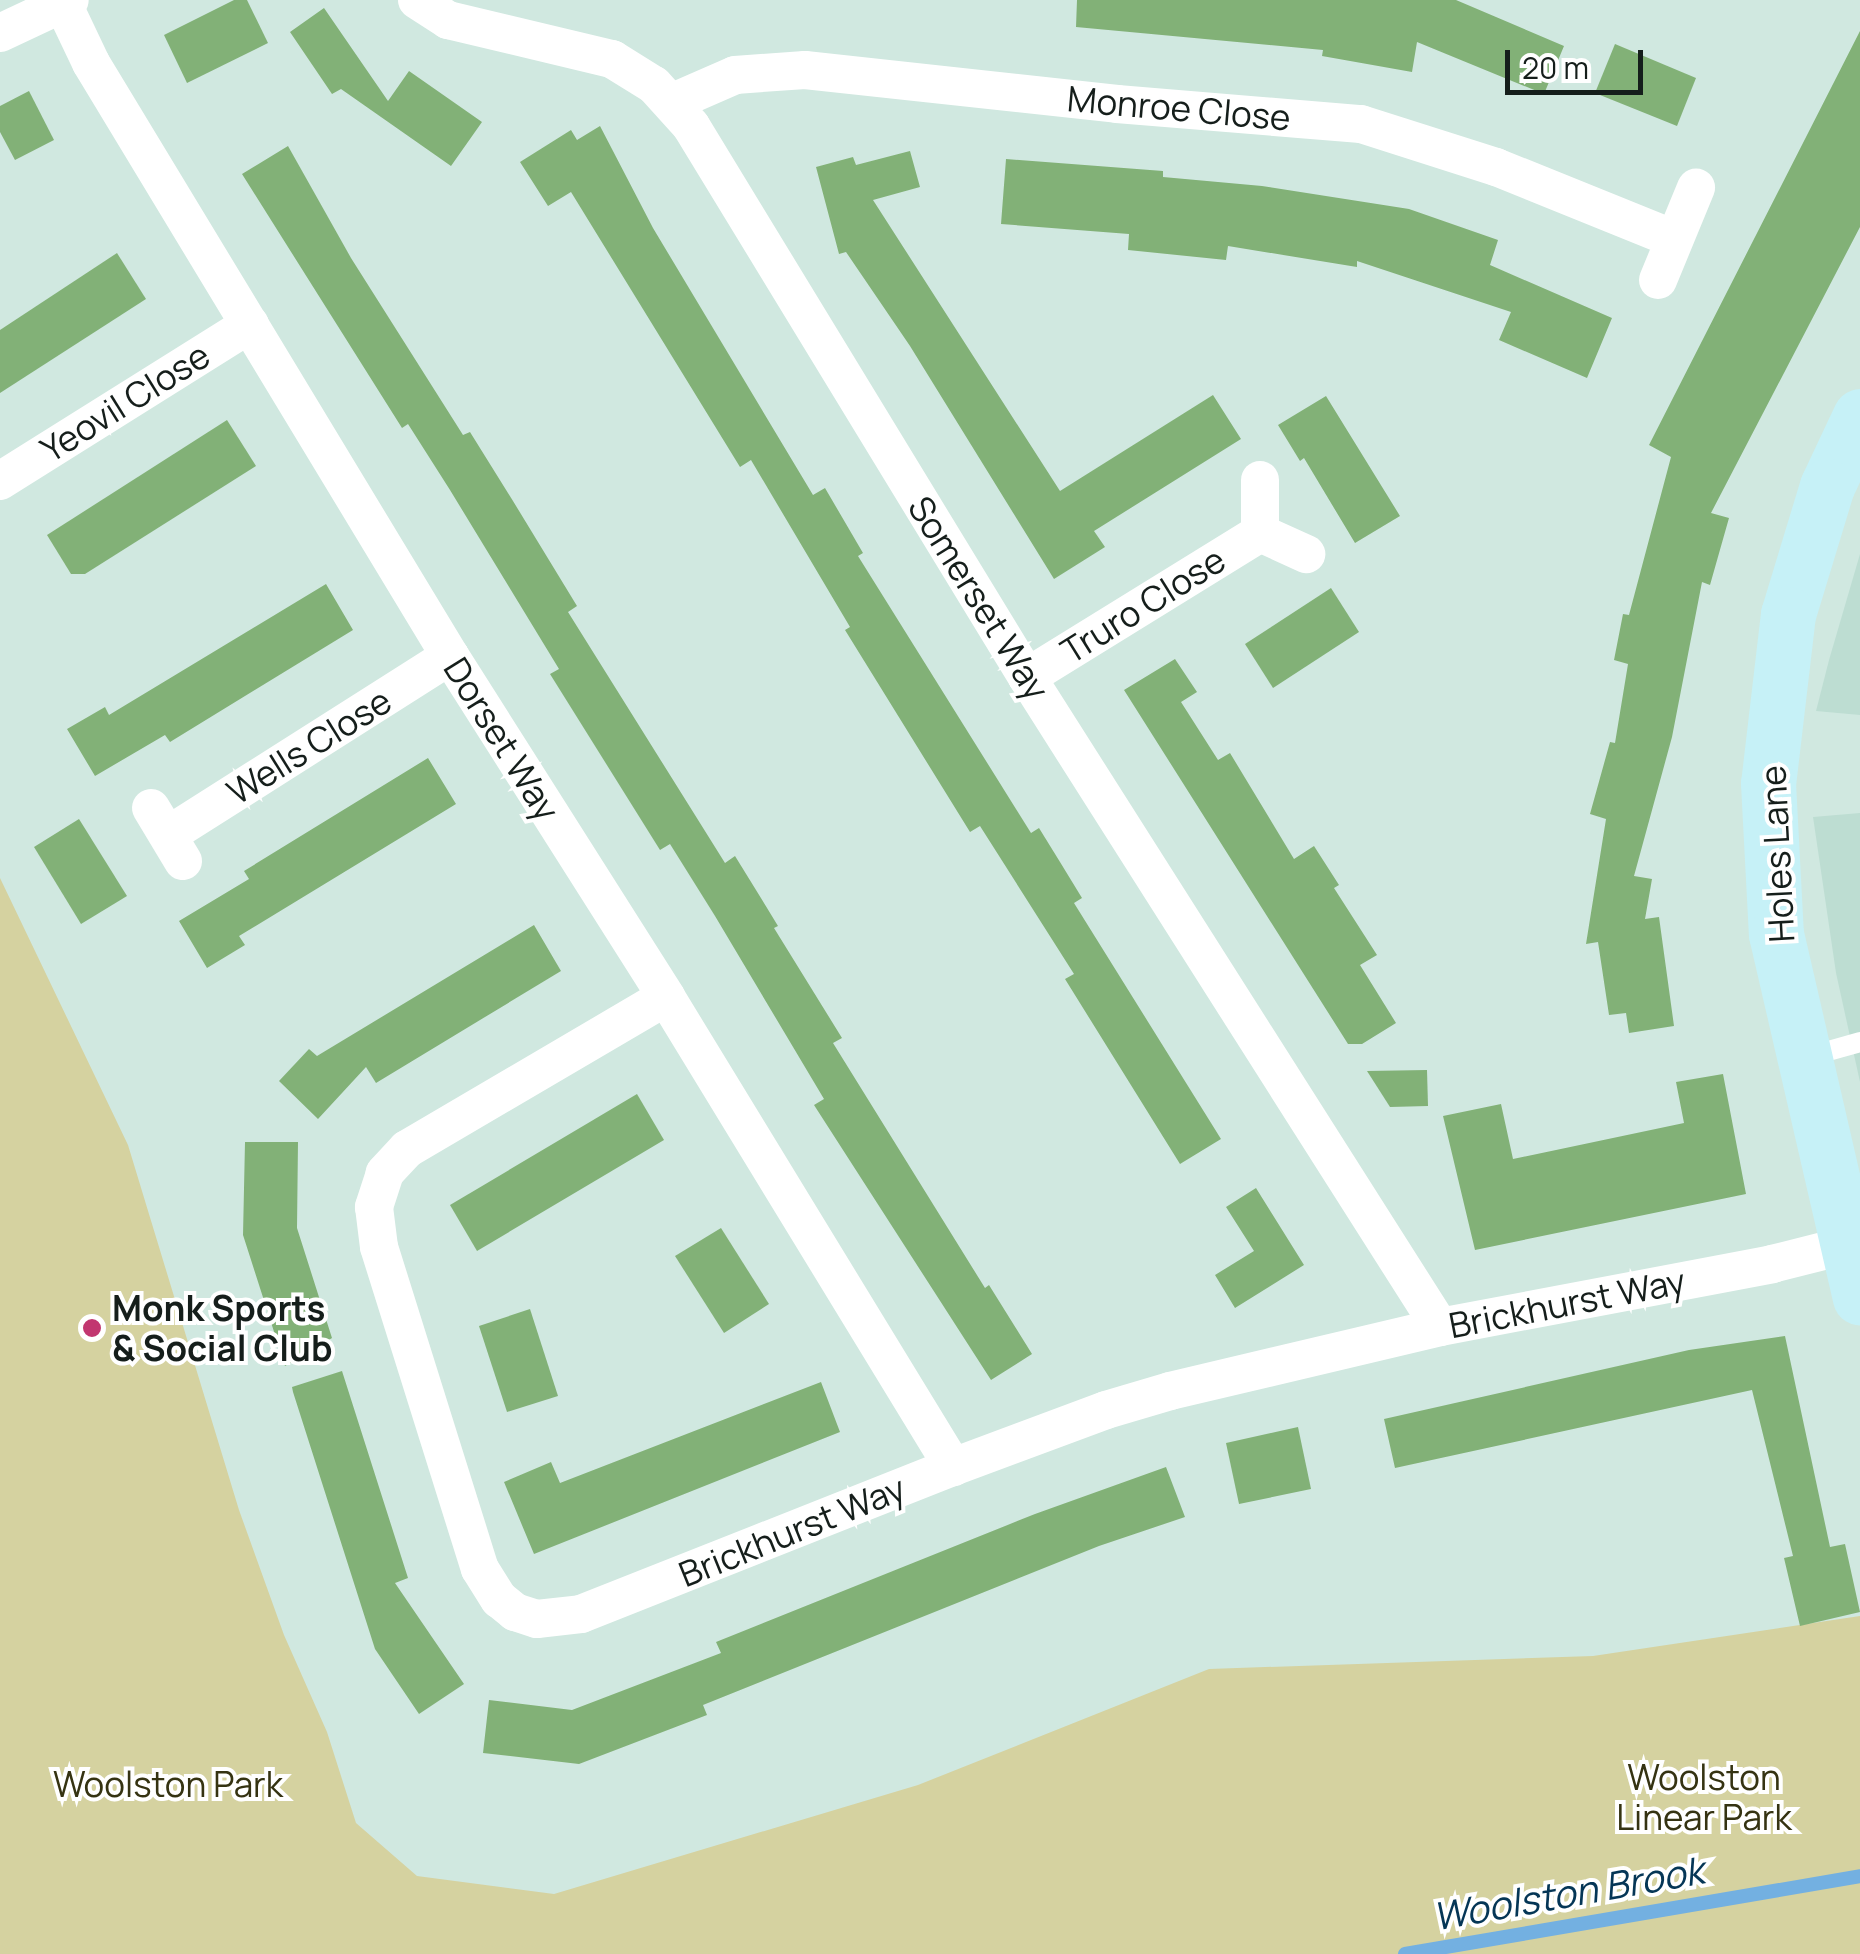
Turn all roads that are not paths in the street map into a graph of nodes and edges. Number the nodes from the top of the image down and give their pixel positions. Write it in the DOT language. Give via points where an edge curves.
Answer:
graph roads {
  1 [pos="418,0"];
  2 [pos="67,2"];
  3 [pos="0,34"];
  4 [pos="671,103"];
  5 [pos="1696,188"];
  6 [pos="1674,239"];
  7 [pos="1658,280"];
  8 [pos="250,324"];
  9 [pos="1860,416"];
  10 [pos="1260,480"];
  11 [pos="0,481"];
  12 [pos="1260,533"];
  13 [pos="1306,554"];
  14 [pos="450,656"];
  15 [pos="1027,678"];
  16 [pos="167,835"];
  17 [pos="666,997"];
  18 [pos="1860,1042"];
  19 [pos="1805,1057"];
  20 [pos="1854,1271"];
  21 [pos="1440,1328"];
  22 [pos="952,1467"];
  1 -- 4 [label="street, Somerset Way" via="448,20 612,59"];
  2 -- 3 [label="street"];
  2 -- 8 [label="street, Dorset Way" via="90,64"];
  4 -- 6 [label="street, Monroe Close" via="735,75 805,70 1361,124 1496,167"];
  4 -- 15 [label="street, Somerset Way"];
  5 -- 6 [label="street"];
  6 -- 7 [label="street"];
  8 -- 11 [label="street, Yeovil Close"];
  8 -- 14 [label="street, Dorset Way"];
  9 -- 19 [label="street, Holes Lane" via="1827,486 1788,614 1768,783 1776,934"];
  10 -- 12 [label="street, Truro Close"];
  12 -- 13 [label="street, Truro Close"];
  12 -- 15 [label="street, Truro Close"];
  14 -- 16 [label="street, Wells Close"];
  14 -- 17 [label="street, Dorset Way"];
  15 -- 21 [label="street, Somerset Way"];
  17 -- 22 [label="street, Dorset Way"];
  17 -- 22 [label="street, Brickhurst Way" via="407,1148 385,1173 374,1208 380,1248 489,1586 516,1612 570,1617"];
  18 -- 19 [label="lane"];
  19 -- 20 [label="street, Holes Lane"];
  20 -- 21 [label="street, Brickhurst Way" via="1772,1264"];
  21 -- 22 [label="street, Brickhurst Way" via="1170,1391"];
}
